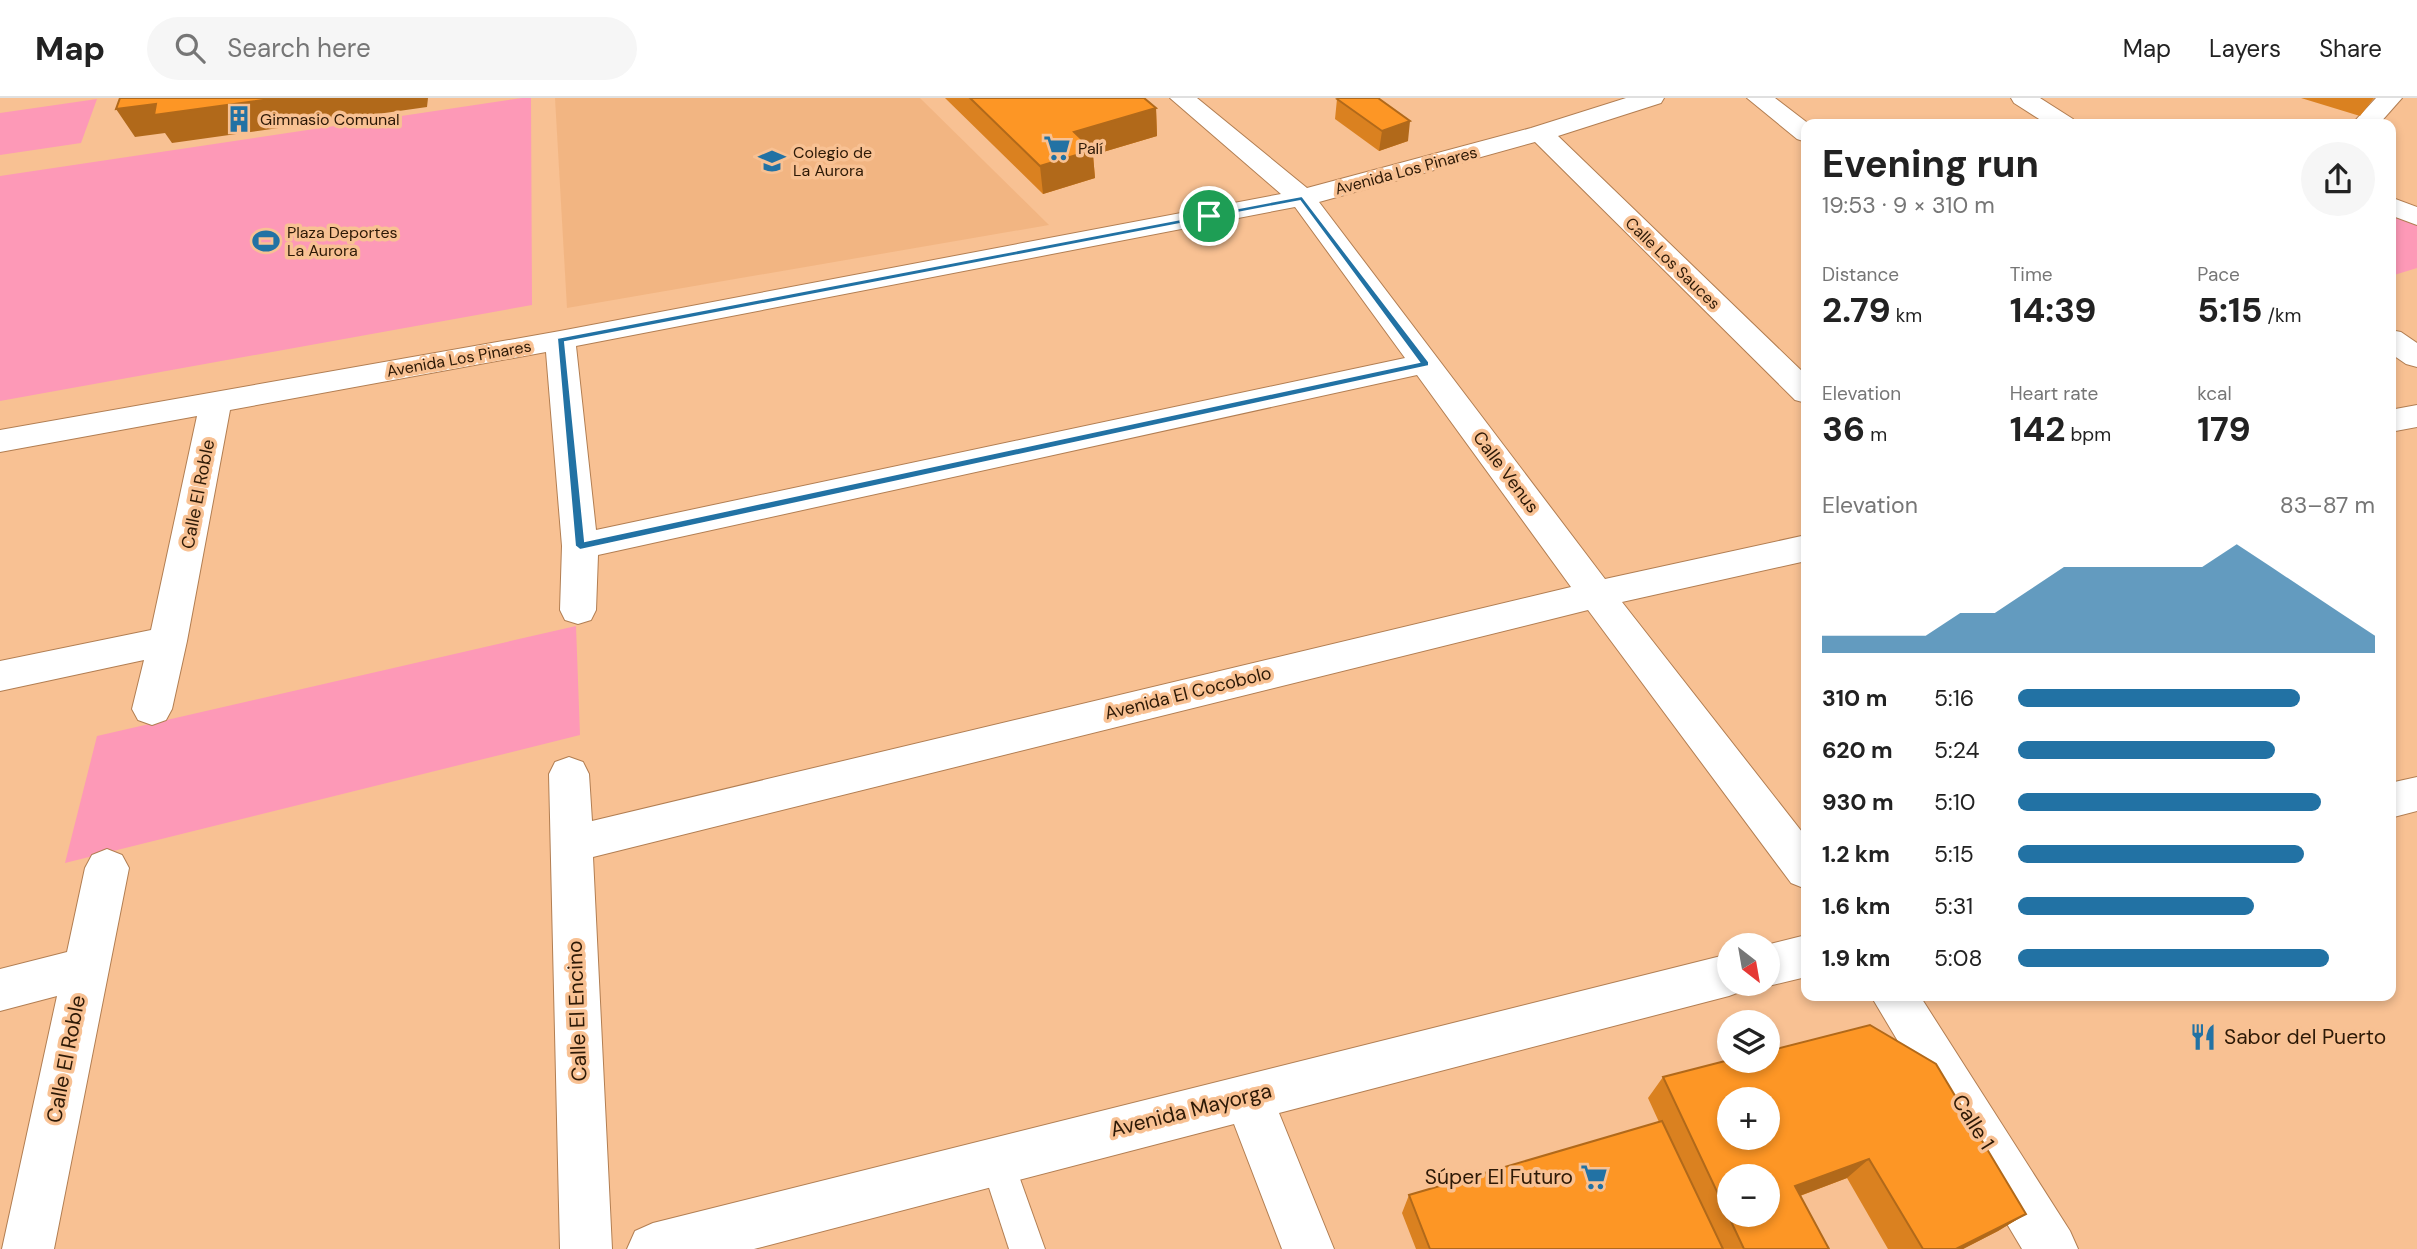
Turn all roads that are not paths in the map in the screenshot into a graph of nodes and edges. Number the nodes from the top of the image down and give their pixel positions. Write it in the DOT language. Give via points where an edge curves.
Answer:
graph roads {
  1 [pos="1182,98"];
  2 [pos="1652,98"];
  3 [pos="1759,98"];
  4 [pos="2023,98"];
  5 [pos="2390,98"];
  6 [pos="2056,119"];
  7 [pos="2370,119"];
  8 [pos="1801,130"];
  9 [pos="1540,133"];
  10 [pos="1302,198"];
  11 [pos="2396,208"];
  12 [pos="2417,218"];
  13 [pos="560,340"];
  14 [pos="2396,343"];
  15 [pos="2417,357"];
  16 [pos="1425,364"];
  17 [pos="1801,388"];
  18 [pos="216,401"];
  19 [pos="2417,416"];
  20 [pos="2396,420"];
  21 [pos="0,441"];
  22 [pos="580,546"];
  23 [pos="1801,549"];
  24 [pos="1596,594"];
  25 [pos="578,610"];
  26 [pos="169,641"];
  27 [pos="0,676"];
  28 [pos="152,709"];
  29 [pos="569,774"];
  30 [pos="2417,794"];
  31 [pos="2396,799"];
  32 [pos="571,844"];
  33 [pos="1801,863"];
  34 [pos="107,868"];
  35 [pos="1801,957"];
  36 [pos="1780,962"];
  37 [pos="85,968"];
  38 [pos="1717,978"];
  39 [pos="0,990"];
  40 [pos="1897,1001"];
  41 [pos="1248,1096"];
  42 [pos="997,1160"];
  43 [pos="28,1249"];
  44 [pos="586,1249"];
  45 [pos="653,1249"];
  46 [pos="1027,1249"];
  47 [pos="1308,1249"];
  48 [pos="2052,1249"];
  1 -- 10 [label="street, Calle Venus"];
  2 -- 9 [label="street, Avenida Los Pinares"];
  3 -- 8 [label="street"];
  4 -- 6 [label="street"];
  5 -- 7 [label="street"];
  9 -- 10 [label="street, Avenida Los Pinares"];
  9 -- 17 [label="street, Calle Los Sauces"];
  10 -- 13 [label="street, Avenida Los Pinares"];
  10 -- 16 [label="street, Calle Venus"];
  11 -- 12 [label="street"];
  13 -- 18 [label="street, Avenida Los Pinares"];
  13 -- 22 [label="street"];
  14 -- 15 [label="street"];
  16 -- 22 [label="street"];
  16 -- 24 [label="street, Calle Venus"];
  18 -- 21 [label="street, Avenida Los Pinares"];
  18 -- 26 [label="street, Calle El Roble"];
  19 -- 20 [label="street"];
  22 -- 25 [label="street"];
  23 -- 24 [label="street, Avenida El Cocobolo"];
  24 -- 32 [label="street, Avenida El Cocobolo"];
  24 -- 33 [label="street, Calle Venus"];
  26 -- 27 [label="street"];
  26 -- 28 [label="street, Calle El Roble"];
  29 -- 32 [label="street, Calle El Encino"];
  30 -- 31 [label="street"];
  32 -- 44 [label="street, Calle El Encino"];
  34 -- 37 [label="street, Calle El Roble"];
  35 -- 36 [label="street"];
  37 -- 39 [label="street"];
  37 -- 43 [label="street, Calle El Roble"];
  38 -- 41 [label="street, Avenida Mayorga"];
  40 -- 48 [label="street, Calle 1"];
  41 -- 42 [label="street, Avenida Mayorga"];
  41 -- 47 [label="street"];
  42 -- 45 [label="street, Avenida Mayorga"];
  42 -- 46 [label="lane"];
}
